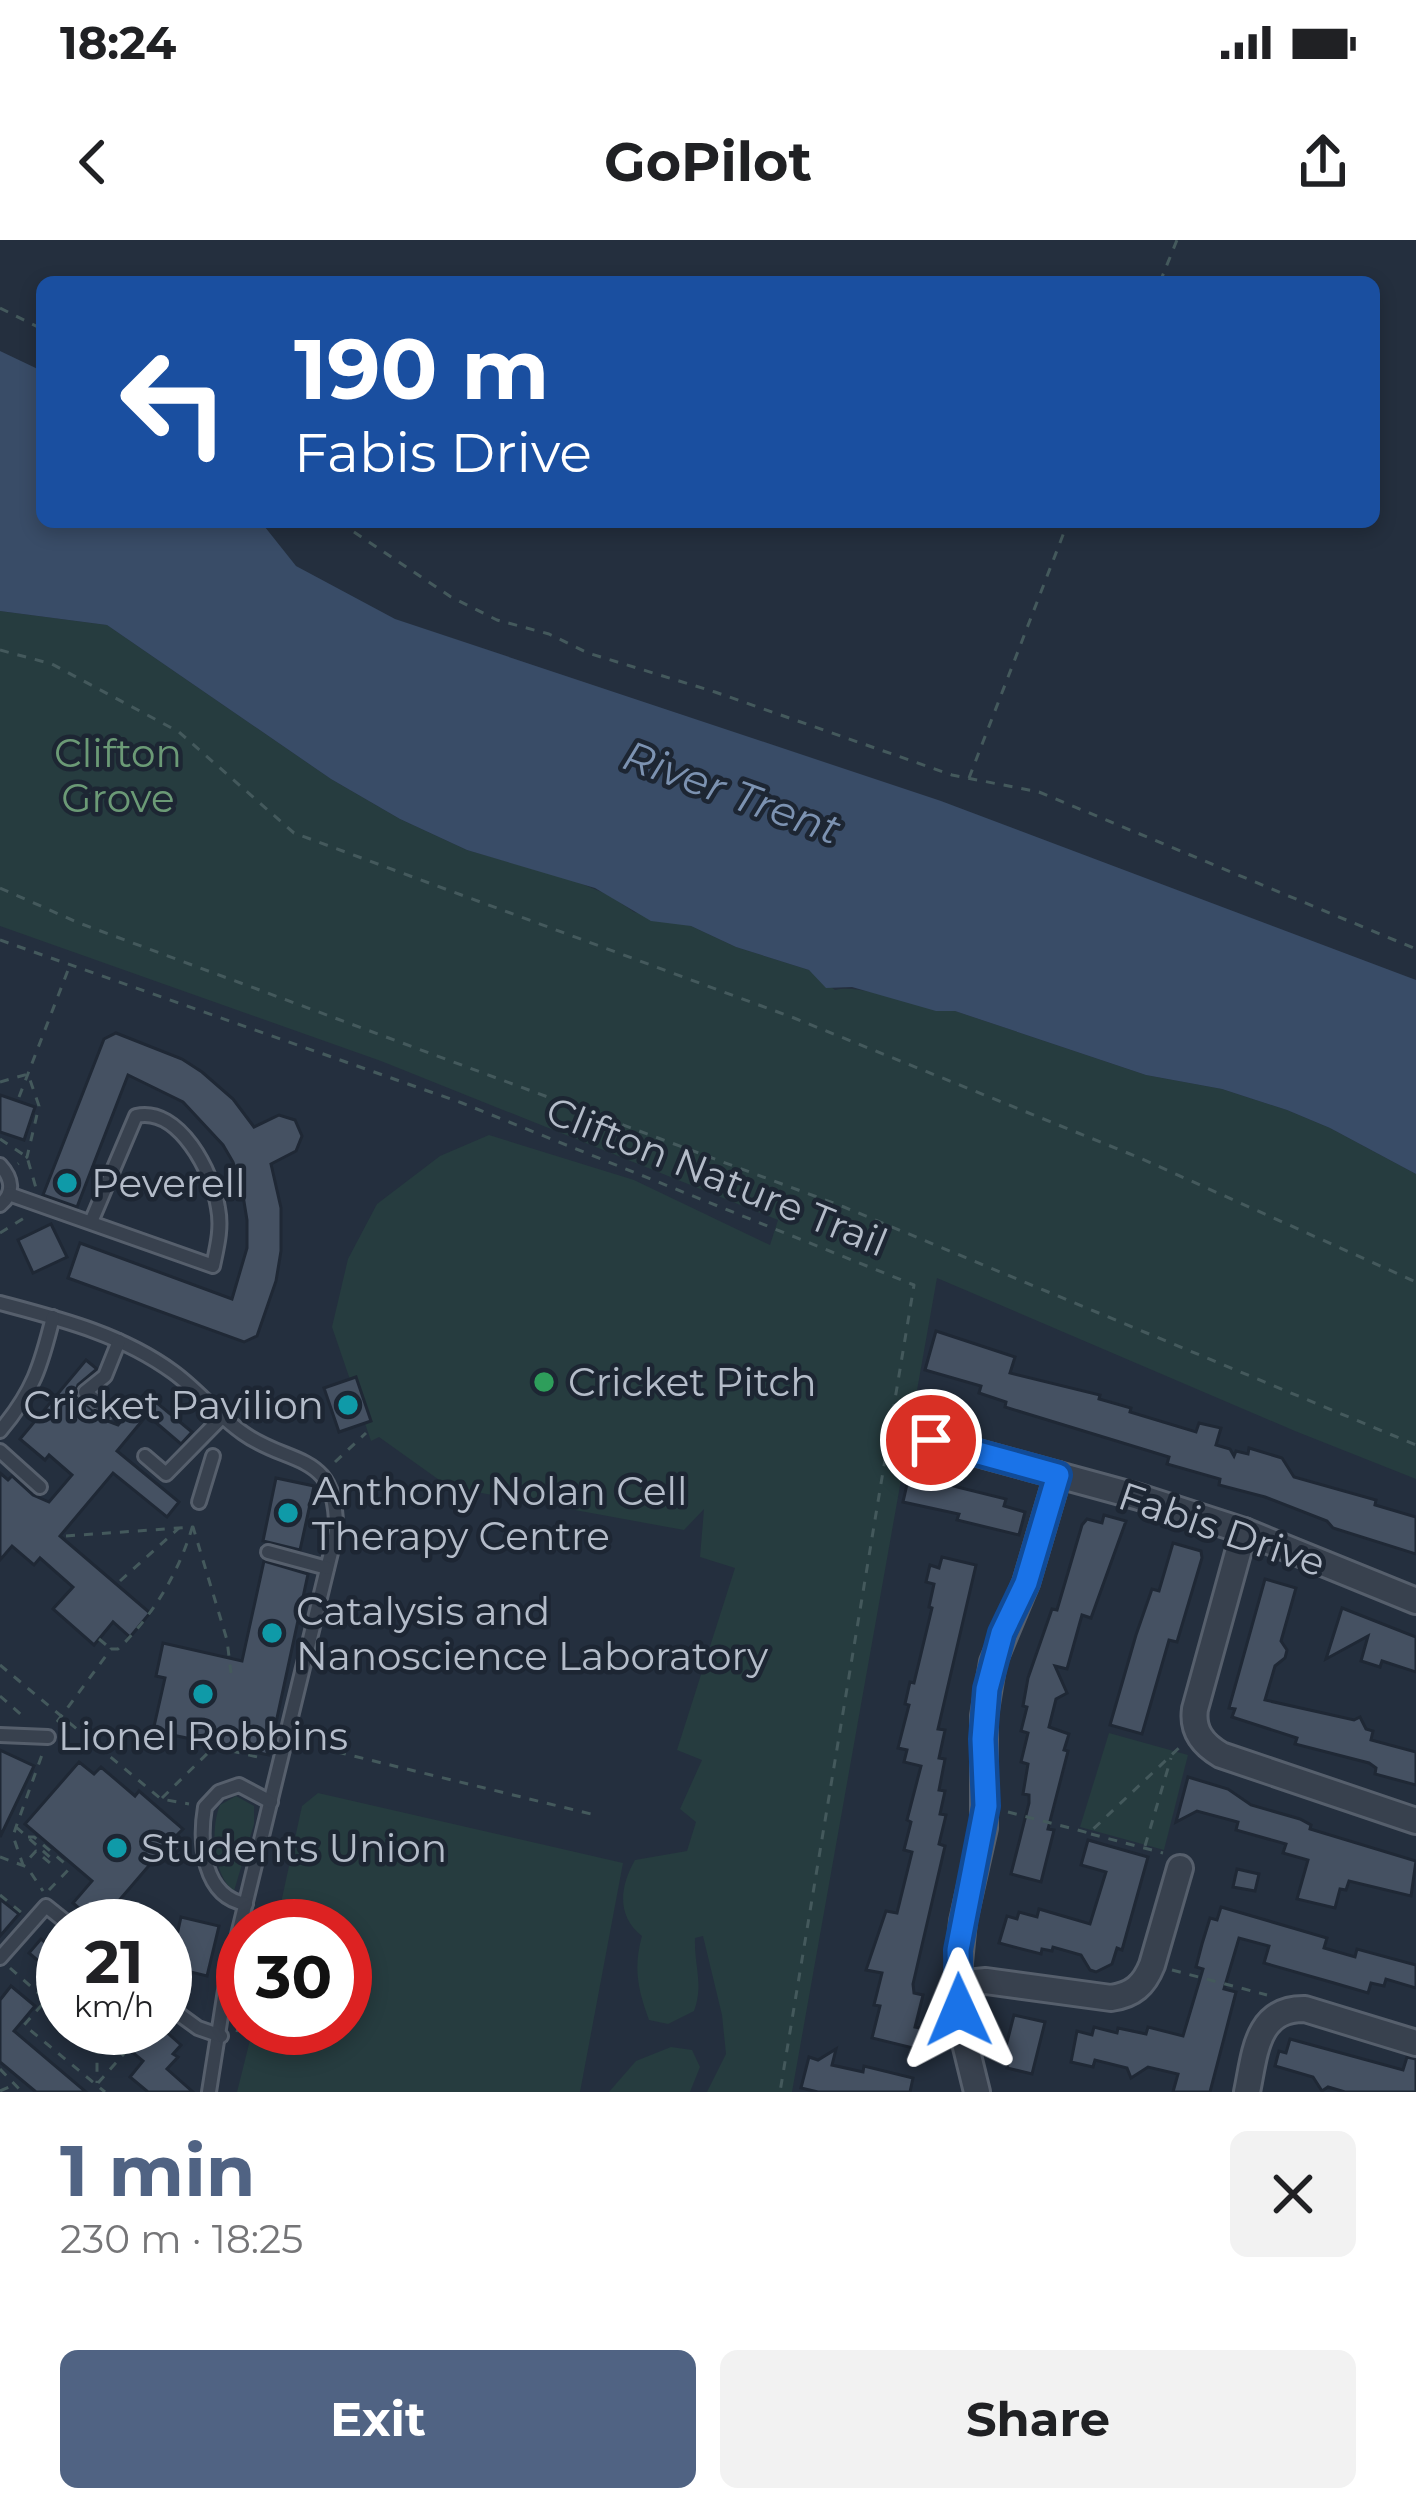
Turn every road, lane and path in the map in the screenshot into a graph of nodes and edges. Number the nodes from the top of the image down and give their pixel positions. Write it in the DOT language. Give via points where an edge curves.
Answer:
graph roads {
  1 [pos="1177,240"];
  2 [pos="1162,276"];
  3 [pos="0,308"];
  4 [pos="36,326"];
  5 [pos="348,528"];
  6 [pos="1066,528"];
  7 [pos="0,650"];
  8 [pos="968,780"];
  9 [pos="0,888"];
  10 [pos="0,940"];
  11 [pos="1416,949"];
  12 [pos="71,963"];
  13 [pos="28,1074"];
  14 [pos="0,1082"];
  15 [pos="19,1097"];
  16 [pos="4,1169"];
  17 [pos="5,1200"];
  18 [pos="92,1222"];
  19 [pos="4,1232"];
  20 [pos="0,1244"];
  21 [pos="1416,1282"];
  22 [pos="0,1303"];
  23 [pos="53,1317"];
  24 [pos="119,1341"];
  25 [pos="109,1411"];
  26 [pos="222,1417"];
  27 [pos="0,1432"];
  28 [pos="366,1433"];
  29 [pos="948,1438"];
  30 [pos="1416,1445"];
  31 [pos="0,1451"];
  32 [pos="145,1456"];
  33 [pos="214,1456"];
  34 [pos="1058,1475"];
  35 [pos="322,1478"];
  36 [pos="40,1487"];
  37 [pos="198,1508"];
  38 [pos="181,1527"];
  39 [pos="193,1527"];
  40 [pos="1244,1531"];
  41 [pos="66,1536"];
  42 [pos="268,1552"];
  43 [pos="327,1568"];
  44 [pos="120,1581"];
  45 [pos="1416,1601"];
  46 [pos="99,1639"];
  47 [pos="112,1649"];
  48 [pos="0,1665"];
  49 [pos="231,1673"];
  50 [pos="0,1696"];
  51 [pos="60,1717"];
  52 [pos="1197,1732"];
  53 [pos="0,1735"];
  54 [pos="48,1737"];
  55 [pos="337,1752"];
  56 [pos="1171,1756"];
  57 [pos="41,1757"];
  58 [pos="271,1760"];
  59 [pos="161,1799"];
  60 [pos="271,1802"];
  61 [pos="986,1806"];
  62 [pos="205,1807"];
  63 [pos="592,1814"];
  64 [pos="1416,1822"];
  65 [pos="16,1827"];
  66 [pos="1089,1833"];
  67 [pos="28,1837"];
  68 [pos="1144,1848"];
  69 [pos="0,1857"];
  70 [pos="22,1865"];
  71 [pos="1182,1883"];
  72 [pos="0,1895"];
  73 [pos="227,1899"];
  74 [pos="247,1899"];
  75 [pos="36,1917"];
  76 [pos="32,1921"];
  77 [pos="0,1958"];
  78 [pos="1152,1965"];
  79 [pos="957,1984"];
  80 [pos="36,1991"];
  81 [pos="1286,2010"];
  82 [pos="36,2012"];
  83 [pos="36,2034"];
  84 [pos="1410,2034"];
  85 [pos="61,2055"];
  86 [pos="97,2055"];
  87 [pos="123,2055"];
  88 [pos="216,2055"];
  89 [pos="0,2069"];
  90 [pos="14,2085"];
  91 [pos="97,2085"];
  92 [pos="0,2091"];
  93 [pos="22,2092"];
  94 [pos="105,2092"];
  95 [pos="208,2092"];
  96 [pos="780,2092"];
  97 [pos="977,2092"];
  98 [pos="1247,2092"];
  1 -- 2 [label="path"];
  3 -- 4 [label="path"];
  5 -- 8 [label="path" via="497,620"];
  6 -- 8 [label="path"];
  7 -- 21 [label="path" via="52,664 179,732 294,833 794,1018 1140,1158"];
  8 -- 11 [label="path" via="1039,792"];
  9 -- 30 [label="path" via="844,1207"];
  10 -- 12 [label="path, Clifton Nature Trail"];
  12 -- 13 [label="path"];
  12 -- 96 [label="path, Clifton Nature Trail" via="462,1103 914,1285"];
  13 -- 14 [label="path"];
  13 -- 15 [label="path"];
  13 -- 16 [label="path" via="39,1106 27,1157"];
  16 -- 17 [label="lane"];
  17 -- 18 [label="lane"];
  18 -- 18 [label="lane" via="172,1251 213,1266 219,1210 212,1185 192,1147 147,1113 136,1116"];
  19 -- 20 [label="path"];
  22 -- 23 [label="lane"];
  23 -- 24 [label="lane"];
  23 -- 27 [label="lane" via="45,1361"];
  24 -- 25 [label="lane" via="105,1376 85,1392"];
  24 -- 26 [label="lane" via="175,1373"];
  26 -- 32 [label="lane" via="166,1474"];
  26 -- 35 [label="lane"];
  28 -- 35 [label="path"];
  29 -- 34 [label="street, Fabis Drive"];
  31 -- 36 [label="lane"];
  33 -- 37 [label="lane"];
  34 -- 40 [label="street, Fabis Drive"];
  34 -- 61 [label="street" via="993,1662 984,1716"];
  35 -- 43 [label="lane" via="336,1514"];
  37 -- 39 [label="path"];
  38 -- 39 [label="path"];
  38 -- 41 [label="path"];
  38 -- 44 [label="path"];
  39 -- 47 [label="path" via="150,1613"];
  39 -- 49 [label="path"];
  40 -- 45 [label="street, Fabis Drive"];
  40 -- 52 [label="street" via="1195,1708"];
  42 -- 43 [label="lane"];
  43 -- 60 [label="lane"];
  46 -- 47 [label="path"];
  47 -- 51 [label="path"];
  48 -- 51 [label="path"];
  50 -- 54 [label="path"];
  51 -- 59 [label="path"];
  52 -- 56 [label="path"];
  52 -- 64 [label="street" via="1221,1755"];
  53 -- 54 [label="lane"];
  55 -- 63 [label="path"];
  56 -- 66 [label="path"];
  56 -- 68 [label="path"];
  57 -- 65 [label="path"];
  58 -- 59 [label="path" via="214,1747"];
  59 -- 62 [label="path"];
  60 -- 62 [label="lane" via="238,1785"];
  60 -- 74 [label="lane"];
  61 -- 66 [label="path"];
  61 -- 79 [label="street"];
  62 -- 73 [label="lane" via="204,1849"];
  65 -- 67 [label="path"];
  65 -- 70 [label="path"];
  66 -- 68 [label="path"];
  67 -- 70 [label="path" via="53,1860 36,1851"];
  67 -- 70 [label="path" via="71,1866 44,1896"];
  68 -- 71 [label="path" via="1183,1858"];
  69 -- 70 [label="path"];
  71 -- 78 [label="street"];
  72 -- 76 [label="path"];
  75 -- 76 [label="lane"];
  76 -- 77 [label="lane"];
  77 -- 80 [label="path"];
  78 -- 79 [label="street" via="1137,1988 1111,1997"];
  78 -- 81 [label="path" via="1259,1991"];
  79 -- 97 [label="street"];
  81 -- 84 [label="street"];
  81 -- 98 [label="street" via="1261,2030"];
  82 -- 83 [label="path" via="25,2025"];
  85 -- 91 [label="path"];
  86 -- 91 [label="path"];
  87 -- 91 [label="path"];
  88 -- 95 [label="lane"];
  89 -- 90 [label="path"];
  90 -- 92 [label="path"];
  90 -- 93 [label="path"];
  91 -- 94 [label="path"];
}
